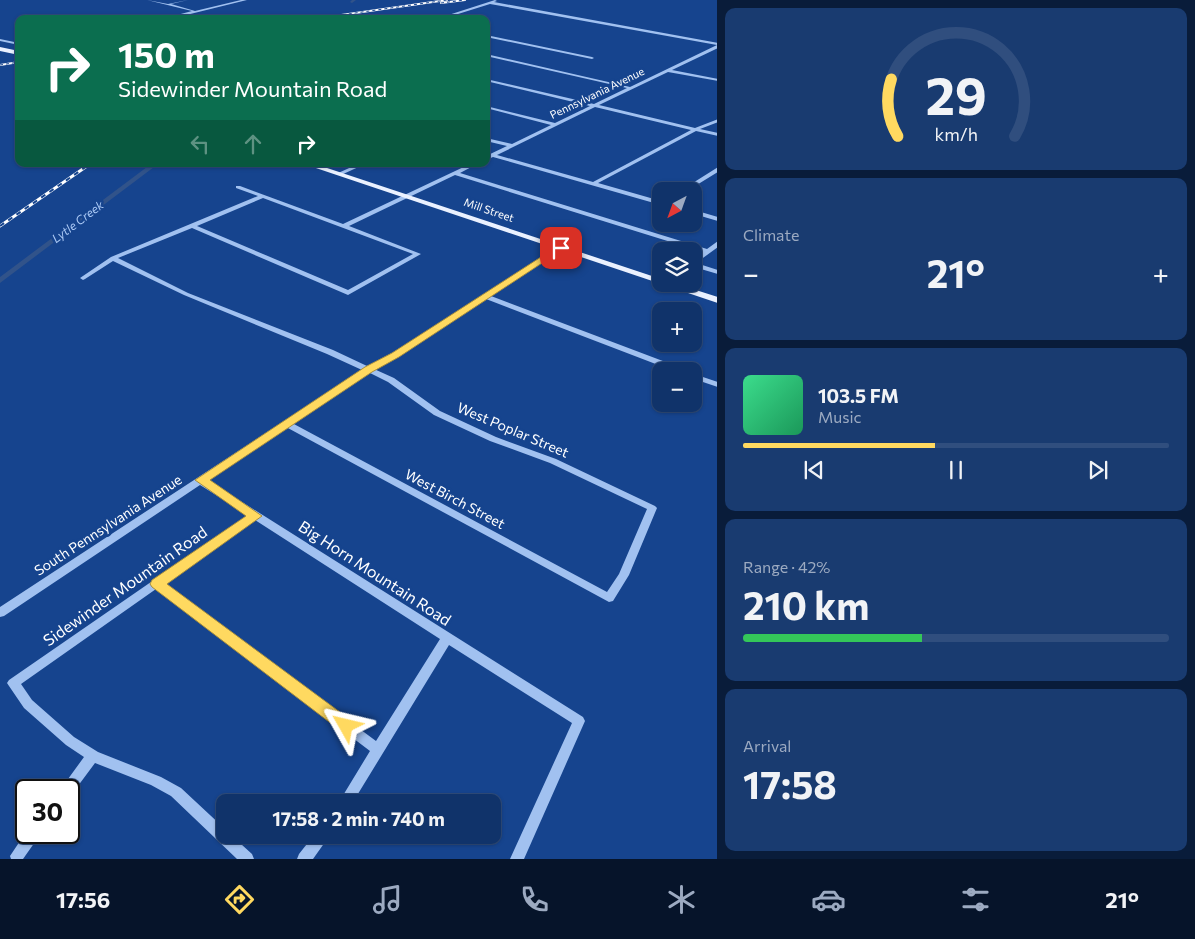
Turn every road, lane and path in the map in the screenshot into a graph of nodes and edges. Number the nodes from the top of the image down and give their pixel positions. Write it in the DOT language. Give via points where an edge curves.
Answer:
graph roads {
  1 [pos="149,0"];
  2 [pos="186,0"];
  3 [pos="245,0"];
  4 [pos="500,0"];
  5 [pos="491,3"];
  6 [pos="167,4"];
  7 [pos="197,11"];
  8 [pos="180,15"];
  9 [pos="451,15"];
  10 [pos="490,37"];
  11 [pos="0,40"];
  12 [pos="15,43"];
  13 [pos="717,45"];
  14 [pos="717,45"];
  15 [pos="2,50"];
  16 [pos="15,52"];
  17 [pos="490,57"];
  18 [pos="592,58"];
  19 [pos="667,70"];
  20 [pos="717,80"];
  21 [pos="490,81"];
  22 [pos="631,88"];
  23 [pos="595,106"];
  24 [pos="490,108"];
  25 [pos="717,120"];
  26 [pos="555,124"];
  27 [pos="695,129"];
  28 [pos="717,135"];
  29 [pos="490,140"];
  30 [pos="511,146"];
  31 [pos="490,156"];
  32 [pos="490,156"];
  33 [pos="317,167"];
  34 [pos="355,167"];
  35 [pos="467,167"];
  36 [pos="717,170"];
  37 [pos="454,173"];
  38 [pos="339,174"];
  39 [pos="698,182"];
  40 [pos="593,184"];
  41 [pos="238,186"];
  42 [pos="264,196"];
  43 [pos="406,196"];
  44 [pos="652,200"];
  45 [pos="702,214"];
  46 [pos="717,219"];
  47 [pos="193,226"];
  48 [pos="344,226"];
  49 [pos="717,244"];
  50 [pos="561,248"];
  51 [pos="707,251"];
  52 [pos="418,254"];
  53 [pos="702,256"];
  54 [pos="114,258"];
  55 [pos="702,266"];
  56 [pos="717,272"];
  57 [pos="83,278"];
  58 [pos="652,279"];
  59 [pos="693,292"];
  60 [pos="484,296"];
  61 [pos="717,300"];
  62 [pos="408,346"];
  63 [pos="657,362"];
  64 [pos="368,369"];
  65 [pos="702,379"];
  66 [pos="717,385"];
  67 [pos="287,424"];
  68 [pos="201,480"];
  69 [pos="256,516"];
  70 [pos="157,584"];
  71 [pos="609,598"];
  72 [pos="0,613"];
  73 [pos="447,638"];
  74 [pos="378,750"];
  75 [pos="93,756"];
  76 [pos="75,779"];
  77 [pos="351,794"];
  78 [pos="26,844"];
  79 [pos="316,844"];
  80 [pos="16,856"];
  81 [pos="247,859"];
  82 [pos="304,859"];
  83 [pos="517,859"];
  1 -- 6 [label="street"];
  2 -- 6 [label="street"];
  3 -- 7 [label="street"];
  4 -- 5 [label="street"];
  5 -- 9 [label="street"];
  5 -- 13 [label="street"];
  6 -- 7 [label="street"];
  7 -- 8 [label="street"];
  10 -- 18 [label="street"];
  11 -- 12 [label="street"];
  14 -- 19 [label="street, Pennsylvania Avenue"];
  15 -- 16 [label="main road"];
  17 -- 22 [label="street"];
  19 -- 20 [label="street"];
  19 -- 22 [label="street, Pennsylvania Avenue"];
  21 -- 23 [label="street"];
  22 -- 23 [label="street, Pennsylvania Avenue"];
  23 -- 26 [label="street, Pennsylvania Avenue"];
  23 -- 27 [label="street"];
  24 -- 26 [label="street"];
  25 -- 27 [label="street"];
  26 -- 30 [label="street, Pennsylvania Avenue"];
  27 -- 28 [label="street"];
  27 -- 40 [label="street"];
  29 -- 30 [label="street"];
  30 -- 31 [label="street, Pennsylvania Avenue"];
  32 -- 40 [label="street"];
  33 -- 38 [label="main road, Mill Street"];
  34 -- 38 [label="street"];
  35 -- 37 [label="street"];
  36 -- 39 [label="street"];
  37 -- 43 [label="street"];
  37 -- 51 [label="street"];
  38 -- 43 [label="main road, Mill Street"];
  40 -- 44 [label="street"];
  41 -- 42 [label="street"];
  42 -- 47 [label="street"];
  42 -- 48 [label="street"];
  43 -- 48 [label="street"];
  43 -- 50 [label="main road, Mill Street"];
  45 -- 46 [label="street"];
  47 -- 52 [label="street" via="348,292"];
  47 -- 54 [label="street"];
  48 -- 52 [label="street"];
  49 -- 51 [label="street"];
  50 -- 58 [label="main road, Mill Street"];
  50 -- 60 [label="street"];
  51 -- 53 [label="street"];
  54 -- 57 [label="street"];
  54 -- 64 [label="street, West Poplar Street" via="199,299"];
  55 -- 56 [label="street"];
  59 -- 61 [label="main road"];
  60 -- 62 [label="street"];
  60 -- 63 [label="street"];
  62 -- 64 [label="street, South Pennsylvania Avenue"];
  64 -- 67 [label="street, South Pennsylvania Avenue"];
  64 -- 71 [label="street, West Poplar Street" via="402,387 437,413 553,461 652,508 624,575"];
  65 -- 66 [label="street"];
  67 -- 68 [label="street, South Pennsylvania Avenue"];
  67 -- 71 [label="street, West Birch Street"];
  68 -- 69 [label="street, Big Horn Mountain Road"];
  68 -- 72 [label="street, South Pennsylvania Avenue"];
  69 -- 70 [label="street, Sidewinder Mountain Road"];
  69 -- 73 [label="street, Big Horn Mountain Road"];
  70 -- 74 [label="street"];
  70 -- 75 [label="street, Sidewinder Mountain Road" via="13,683 44,719"];
  73 -- 74 [label="street, Big Horn Mountain Road"];
  73 -- 83 [label="street" via="579,720"];
  74 -- 77 [label="street, Big Horn Mountain Road"];
  75 -- 76 [label="street"];
  75 -- 81 [label="street" via="176,792"];
  78 -- 80 [label="street"];
  79 -- 82 [label="street"];
}
